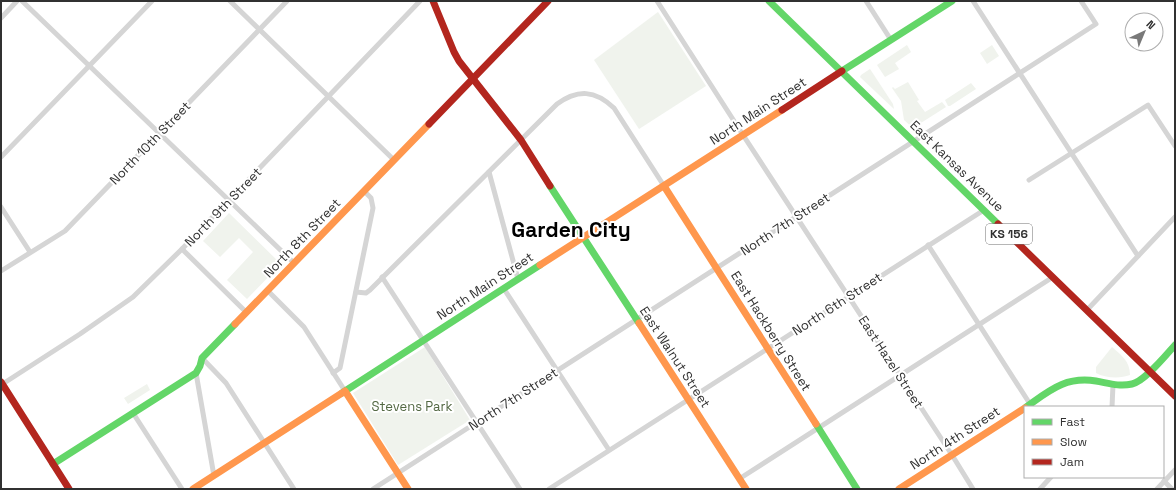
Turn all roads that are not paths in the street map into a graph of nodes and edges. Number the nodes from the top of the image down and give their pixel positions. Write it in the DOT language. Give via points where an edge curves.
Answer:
graph roads {
  1 [pos="17,1"];
  2 [pos="22,1"];
  3 [pos="152,1"];
  4 [pos="230,1"];
  5 [pos="287,1"];
  6 [pos="420,1"];
  7 [pos="433,1"];
  8 [pos="548,1"];
  9 [pos="658,1"];
  10 [pos="769,1"];
  11 [pos="866,1"];
  12 [pos="952,1"];
  13 [pos="973,1"];
  14 [pos="1081,1"];
  15 [pos="1,18"];
  16 [pos="259,29"];
  17 [pos="891,40"];
  18 [pos="89,66"];
  19 [pos="842,71"];
  20 [pos="1020,73"];
  21 [pos="472,79"];
  22 [pos="329,97"];
  23 [pos="159,134"];
  24 [pos="743,135"];
  25 [pos="521,140"];
  26 [pos="914,142"];
  27 [pos="1175,146"];
  28 [pos="1071,153"];
  29 [pos="1,157"];
  30 [pos="394,160"];
  31 [pos="489,172"];
  32 [pos="1029,180"];
  33 [pos="664,186"];
  34 [pos="364,191"];
  35 [pos="228,201"];
  36 [pos="1,207"];
  37 [pos="984,210"];
  38 [pos="796,216"];
  39 [pos="1175,217"];
  40 [pos="584,238"];
  41 [pos="928,245"];
  42 [pos="182,249"];
  43 [pos="30,252"];
  44 [pos="1138,256"];
  45 [pos="294,264"];
  46 [pos="716,268"];
  47 [pos="1,271"];
  48 [pos="382,277"];
  49 [pos="1053,277"];
  50 [pos="518,279"];
  51 [pos="504,289"];
  52 [pos="268,291"];
  53 [pos="356,292"];
  54 [pos="848,296"];
  55 [pos="1087,310"];
  56 [pos="246,312"];
  57 [pos="636,319"];
  58 [pos="979,324"];
  59 [pos="424,340"];
  60 [pos="1175,345"];
  61 [pos="767,348"];
  62 [pos="202,358"];
  63 [pos="557,370"];
  64 [pos="1150,372"];
  65 [pos="196,373"];
  66 [pos="333,373"];
  67 [pos="900,375"];
  68 [pos="1,383"];
  69 [pos="1113,385"];
  70 [pos="345,391"];
  71 [pos="1175,396"];
  72 [pos="688,400"];
  73 [pos="1027,406"];
  74 [pos="1112,406"];
  75 [pos="1024,408"];
  76 [pos="133,413"];
  77 [pos="477,422"];
  78 [pos="818,428"];
  79 [pos="264,443"];
  80 [pos="609,450"];
  81 [pos="952,455"];
  82 [pos="53,464"];
  83 [pos="1175,470"];
  84 [pos="398,473"];
  85 [pos="214,476"];
  86 [pos="1050,478"];
  87 [pos="739,479"];
  88 [pos="1164,481"];
  89 [pos="69,489"];
  90 [pos="182,489"];
  91 [pos="193,489"];
  92 [pos="294,489"];
  93 [pos="374,489"];
  94 [pos="408,489"];
  95 [pos="520,489"];
  96 [pos="549,489"];
  97 [pos="746,489"];
  98 [pos="857,489"];
  99 [pos="899,489"];
  100 [pos="973,489"];
  101 [pos="1040,489"];
  102 [pos="1157,489"];
  103 [pos="1172,489"];
  1 -- 15 [label="street"];
  2 -- 18 [label="street"];
  3 -- 18 [label="street"];
  4 -- 16 [label="street"];
  5 -- 16 [label="street, North 10th Street"];
  6 -- 22 [label="street, North 9th Street"];
  7 -- 21 [label="main road, East Walnut Street" via="454,52"];
  8 -- 21 [label="main road, North 8th Street"];
  9 -- 24 [label="street, East Hazel Street"];
  10 -- 19 [label="main road, East Kansas Avenue"];
  11 -- 17 [label="street"];
  12 -- 17 [label="main road, North Main Street"];
  13 -- 20 [label="street"];
  14 -- 20 [label="street, North 7th Street" via="1096,24"];
  16 -- 22 [label="street"];
  16 -- 23 [label="street, North 10th Street"];
  17 -- 19 [label="main road, North Main Street"];
  18 -- 23 [label="street"];
  18 -- 29 [label="street"];
  19 -- 24 [label="main road, North Main Street"];
  19 -- 26 [label="main road, East Kansas Avenue / KS 156"];
  20 -- 26 [label="street, North 7th Street"];
  20 -- 28 [label="street"];
  21 -- 25 [label="main road, East Walnut Street"];
  21 -- 30 [label="main road, North 8th Street"];
  22 -- 30 [label="street"];
  22 -- 35 [label="street, North 9th Street"];
  23 -- 35 [label="street"];
  23 -- 43 [label="street, North 10th Street" via="65,231"];
  24 -- 33 [label="main road, North Main Street"];
  24 -- 38 [label="street, East Hazel Street"];
  25 -- 31 [label="street"];
  25 -- 33 [label="street" via="566,98 574,94 598,96 614,108"];
  25 -- 40 [label="main road, East Walnut Street"];
  26 -- 37 [label="main road, East Kansas Avenue / KS 156"];
  26 -- 38 [label="street, North 7th Street"];
  27 -- 28 [label="street" via="1148,105"];
  28 -- 32 [label="street"];
  28 -- 44 [label="street"];
  30 -- 34 [label="main road, North 8th Street"];
  31 -- 48 [label="street"];
  31 -- 50 [label="street"];
  33 -- 40 [label="main road, North Main Street"];
  33 -- 46 [label="main road, East Hackberry Street"];
  34 -- 45 [label="main road, North 8th Street"];
  34 -- 53 [label="street" via="371,198 373,208"];
  35 -- 42 [label="street, North 9th Street"];
  35 -- 45 [label="street"];
  36 -- 43 [label="street"];
  37 -- 41 [label="street, North 6th Street"];
  37 -- 49 [label="main road, East Kansas Avenue / KS 156"];
  38 -- 46 [label="street, North 7th Street"];
  38 -- 54 [label="street, East Hazel Street"];
  39 -- 44 [label="street"];
  40 -- 50 [label="main road, North Main Street"];
  40 -- 57 [label="main road, East Walnut Street"];
  41 -- 54 [label="street, North 6th Street"];
  41 -- 58 [label="street"];
  42 -- 56 [label="street"];
  42 -- 68 [label="street, North 9th Street" via="133,297 80,334"];
  43 -- 47 [label="street, North 10th Street"];
  44 -- 55 [label="street"];
  45 -- 52 [label="main road, North 8th Street"];
  46 -- 57 [label="street, North 7th Street"];
  46 -- 61 [label="main road, East Hackberry Street"];
  48 -- 53 [label="street" via="368,291"];
  48 -- 59 [label="street"];
  49 -- 55 [label="main road, East Kansas Avenue / KS 156"];
  49 -- 58 [label="street"];
  50 -- 51 [label="main road, North Main Street"];
  51 -- 59 [label="main road, North Main Street"];
  51 -- 63 [label="street"];
  52 -- 56 [label="main road, North 8th Street"];
  52 -- 66 [label="street" via="304,327"];
  53 -- 66 [label="street" via="340,368"];
  54 -- 61 [label="street, North 6th Street"];
  54 -- 67 [label="street, East Hazel Street"];
  55 -- 64 [label="main road, East Kansas Avenue / KS 156"];
  56 -- 62 [label="main road, North 8th Street"];
  57 -- 63 [label="street, North 7th Street"];
  57 -- 72 [label="main road, East Walnut Street"];
  58 -- 67 [label="street"];
  58 -- 73 [label="street"];
  59 -- 70 [label="main road, North Main Street"];
  59 -- 77 [label="street"];
  60 -- 64 [label="main road, North 4th Street"];
  61 -- 72 [label="street, North 6th Street"];
  61 -- 78 [label="main road, East Hackberry Street"];
  62 -- 65 [label="main road, North 8th Street"];
  62 -- 79 [label="street" via="226,383"];
  63 -- 77 [label="street, North 7th Street"];
  63 -- 80 [label="street"];
  64 -- 69 [label="main road, North 4th Street" via="1133,384"];
  64 -- 71 [label="main road, East Kansas Avenue / KS 156"];
  65 -- 76 [label="main road"];
  65 -- 85 [label="street"];
  66 -- 70 [label="street"];
  67 -- 78 [label="street"];
  67 -- 81 [label="street, East Hazel Street"];
  68 -- 82 [label="main road"];
  69 -- 73 [label="main road, North 4th Street" via="1081,379 1068,382 1055,387"];
  69 -- 74 [label="street"];
  70 -- 79 [label="main road, North Main Street"];
  70 -- 84 [label="main road"];
  72 -- 80 [label="street, North 6th Street"];
  72 -- 87 [label="main road, East Walnut Street"];
  75 -- 81 [label="main road, North 4th Street"];
  76 -- 82 [label="main road"];
  76 -- 90 [label="street"];
  77 -- 84 [label="street, North 7th Street"];
  77 -- 95 [label="street"];
  78 -- 87 [label="street"];
  78 -- 98 [label="main road, East Hackberry Street"];
  79 -- 85 [label="main road, North Main Street"];
  79 -- 92 [label="street"];
  80 -- 96 [label="street, North 6th Street"];
  81 -- 99 [label="main road, North 4th Street"];
  81 -- 100 [label="street, East Hazel Street"];
  82 -- 89 [label="main road"];
  83 -- 88 [label="street"];
  84 -- 93 [label="street, North 7th Street"];
  84 -- 94 [label="main road"];
  85 -- 91 [label="main road, North Main Street"];
  86 -- 101 [label="street"];
  87 -- 97 [label="main road, East Walnut Street"];
  88 -- 102 [label="street"];
  88 -- 103 [label="street"];
}
